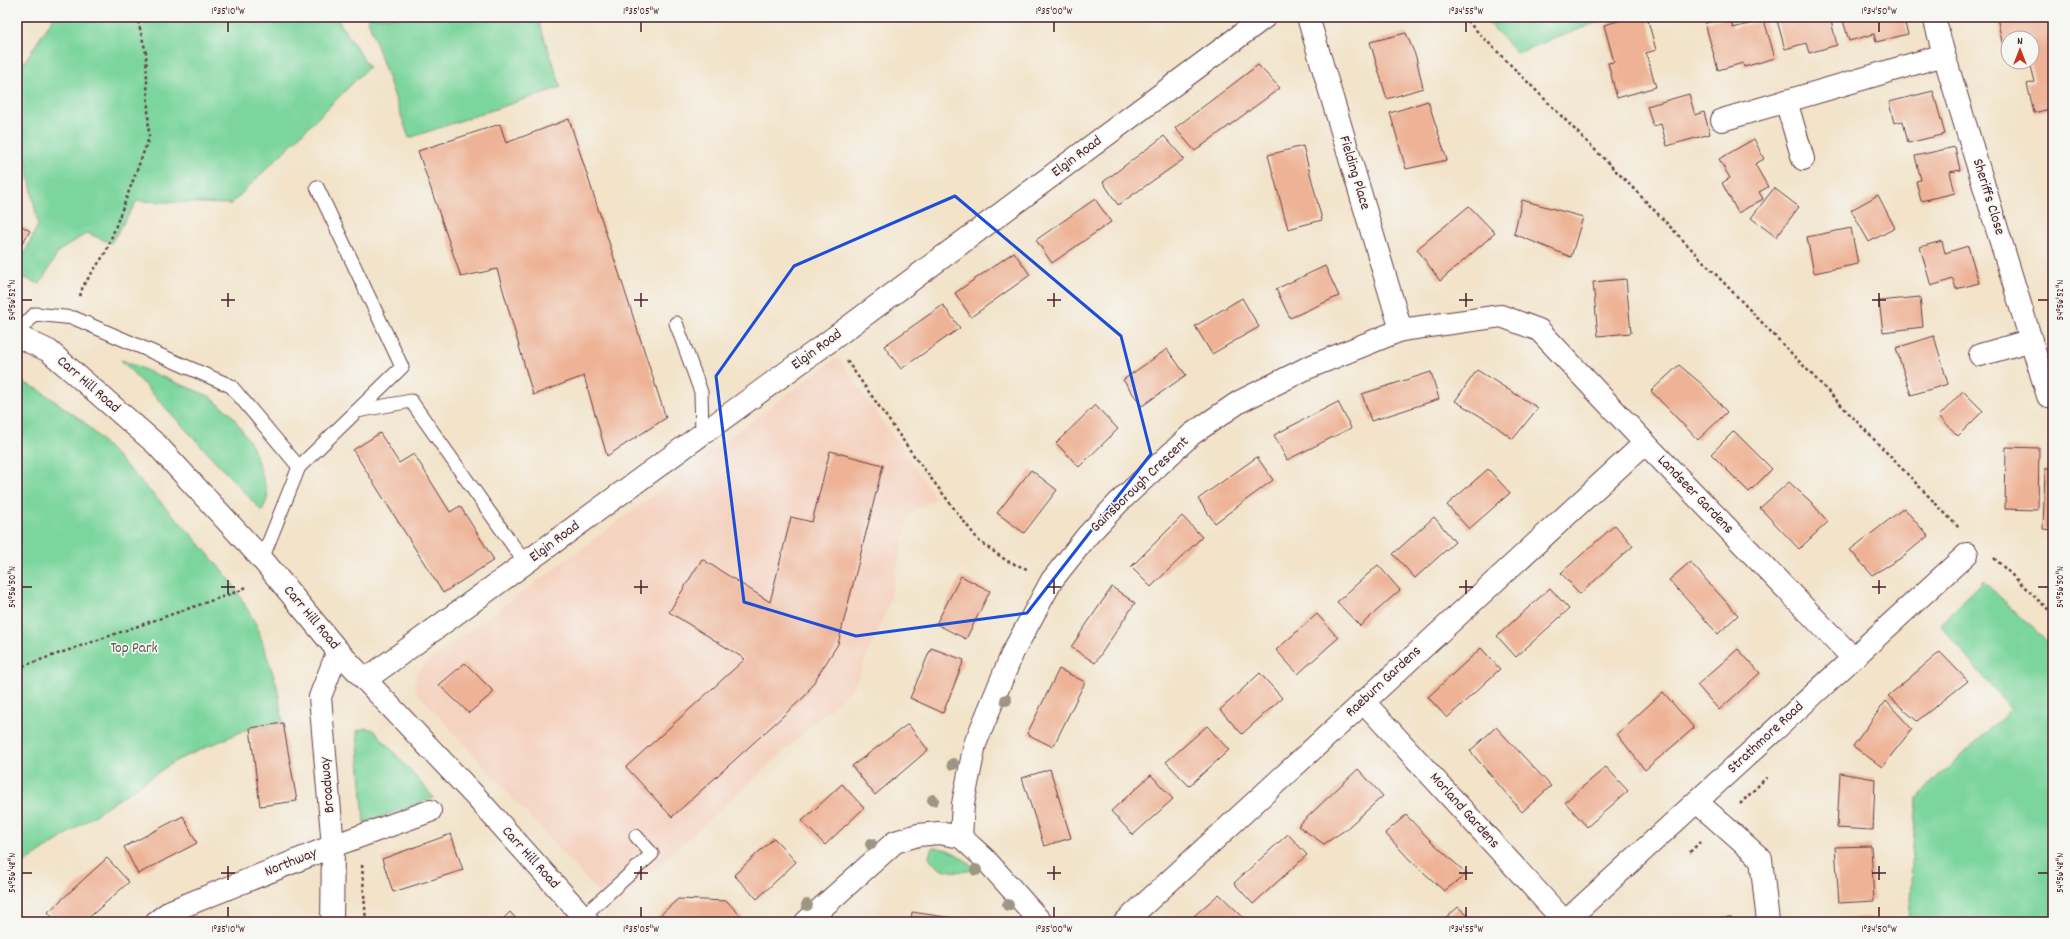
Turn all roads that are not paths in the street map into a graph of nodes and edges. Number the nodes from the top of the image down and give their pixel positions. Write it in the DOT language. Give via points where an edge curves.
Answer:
graph roads {
  1 [pos="1265,17"];
  2 [pos="1308,17"];
  3 [pos="1934,17"];
  4 [pos="1944,55"];
  5 [pos="1786,101"];
  6 [pos="1722,120"];
  7 [pos="1803,158"];
  8 [pos="317,187"];
  9 [pos="676,323"];
  10 [pos="1401,330"];
  11 [pos="1539,330"];
  12 [pos="17,334"];
  13 [pos="2032,340"];
  14 [pos="1980,355"];
  15 [pos="2048,396"];
  16 [pos="357,411"];
  17 [pos="702,433"];
  18 [pos="1644,443"];
  19 [pos="299,467"];
  20 [pos="1967,554"];
  21 [pos="526,564"];
  22 [pos="268,566"];
  23 [pos="338,651"];
  24 [pos="1854,658"];
  25 [pos="366,680"];
  26 [pos="1363,701"];
  27 [pos="1697,802"];
  28 [pos="430,811"];
  29 [pos="636,836"];
  30 [pos="961,837"];
  31 [pos="333,846"];
  32 [pos="585,919"];
  33 [pos="156,922"];
  34 [pos="332,922"];
  35 [pos="806,922"];
  36 [pos="1041,922"];
  37 [pos="1125,922"];
  38 [pos="1565,922"];
  39 [pos="1768,922"];
  1 -- 17 [label="street, Elgin Road"];
  2 -- 10 [label="street, Fielding Place"];
  3 -- 4 [label="street, Sheriffs Close"];
  4 -- 5 [label="street"];
  4 -- 13 [label="street, Sheriffs Close"];
  5 -- 6 [label="street"];
  5 -- 7 [label="street"];
  8 -- 16 [label="lane" via="402,367"];
  9 -- 17 [label="lane" via="701,392"];
  10 -- 11 [label="street, Gainsborough Crescent" via="1501,316"];
  10 -- 30 [label="street, Gainsborough Crescent" via="1301,371 1239,402 1192,434 1119,502 1088,536 1052,580 1013,652 974,744 963,804"];
  11 -- 18 [label="street, Landseer Gardens"];
  12 -- 19 [label="lane" via="35,314 74,318 231,386"];
  12 -- 22 [label="street, Carr Hill Road" via="49,351 156,444"];
  13 -- 14 [label="street"];
  13 -- 15 [label="street, Sheriffs Close"];
  16 -- 19 [label="lane"];
  16 -- 21 [label="lane" via="411,401"];
  17 -- 21 [label="street, Elgin Road"];
  18 -- 24 [label="street, Landseer Gardens"];
  18 -- 26 [label="street, Raeburn Gardens"];
  19 -- 22 [label="lane"];
  20 -- 24 [label="street, Strathmore Road"];
  21 -- 25 [label="street, Elgin Road"];
  22 -- 23 [label="street, Carr Hill Road"];
  23 -- 25 [label="street, Carr Hill Road"];
  23 -- 31 [label="street, Broadway" via="320,697"];
  24 -- 27 [label="street, Strathmore Road"];
  25 -- 32 [label="street, Carr Hill Road" via="476,797"];
  26 -- 37 [label="street, Raeburn Gardens"];
  26 -- 38 [label="street, Morland Gardens"];
  27 -- 38 [label="street, Strathmore Road"];
  27 -- 39 [label="street" via="1761,859"];
  28 -- 31 [label="street, Northway"];
  29 -- 32 [label="lane" via="652,854"];
  30 -- 35 [label="street" via="939,833 918,835 895,842"];
  30 -- 36 [label="street" via="985,859"];
  31 -- 33 [label="street, Northway" via="171,911"];
  31 -- 34 [label="street, Broadway"];
}
